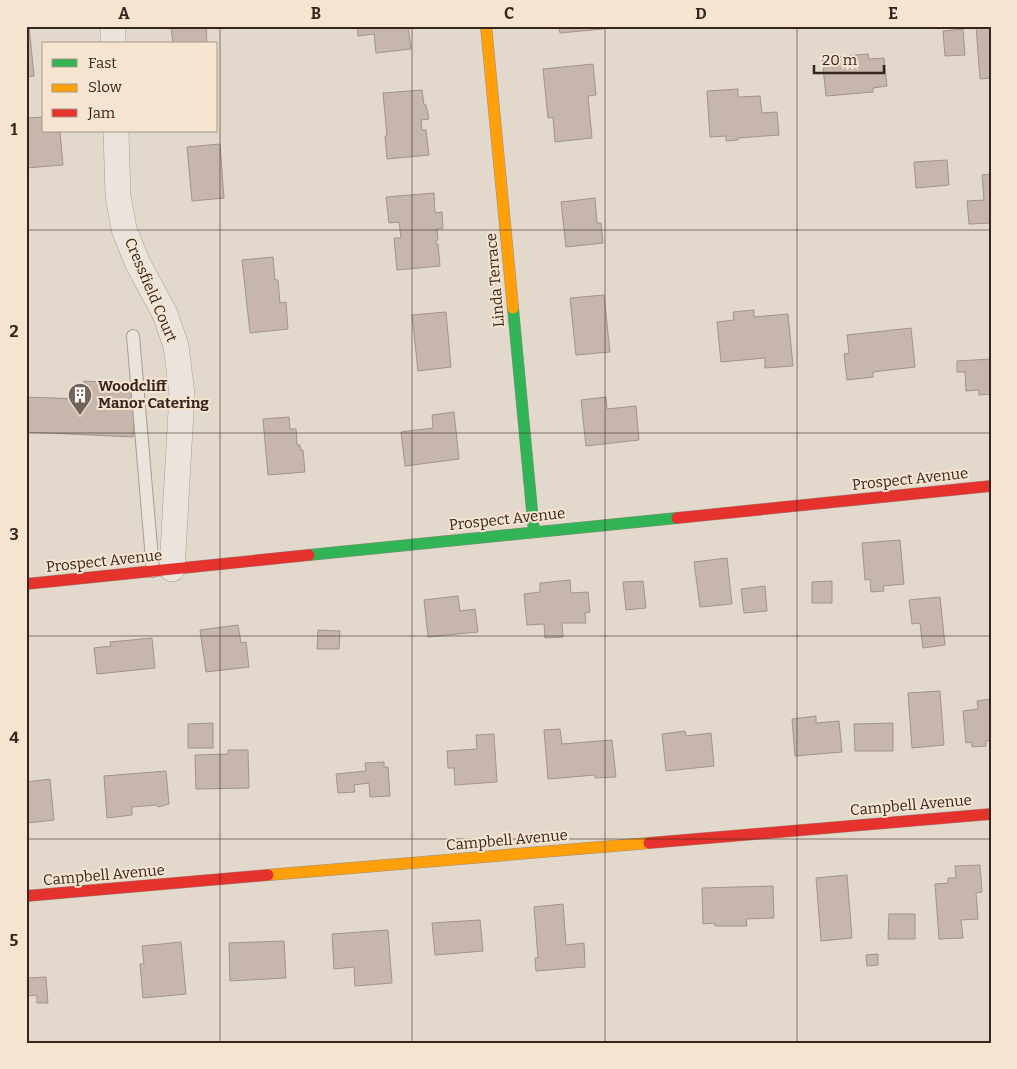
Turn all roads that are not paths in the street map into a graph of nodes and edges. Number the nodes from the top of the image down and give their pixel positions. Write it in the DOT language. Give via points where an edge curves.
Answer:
graph roads {
  1 [pos="113,26"];
  2 [pos="486,26"];
  3 [pos="113,42"];
  4 [pos="116,132"];
  5 [pos="133,336"];
  6 [pos="991,486"];
  7 [pos="534,532"];
  8 [pos="163,570"];
  9 [pos="26,584"];
  10 [pos="991,814"];
  11 [pos="26,896"];
  1 -- 3 [label="street"];
  2 -- 7 [label="street, Linda Terrace"];
  4 -- 8 [label="street, Cressfield Court" via="118,196 124,229 137,262 165,314 176,346 182,394"];
  5 -- 8 [label="lane"];
  6 -- 7 [label="street, Prospect Avenue"];
  7 -- 8 [label="street, Prospect Avenue"];
  8 -- 9 [label="street, Prospect Avenue"];
  10 -- 11 [label="street, Campbell Avenue"];
}
